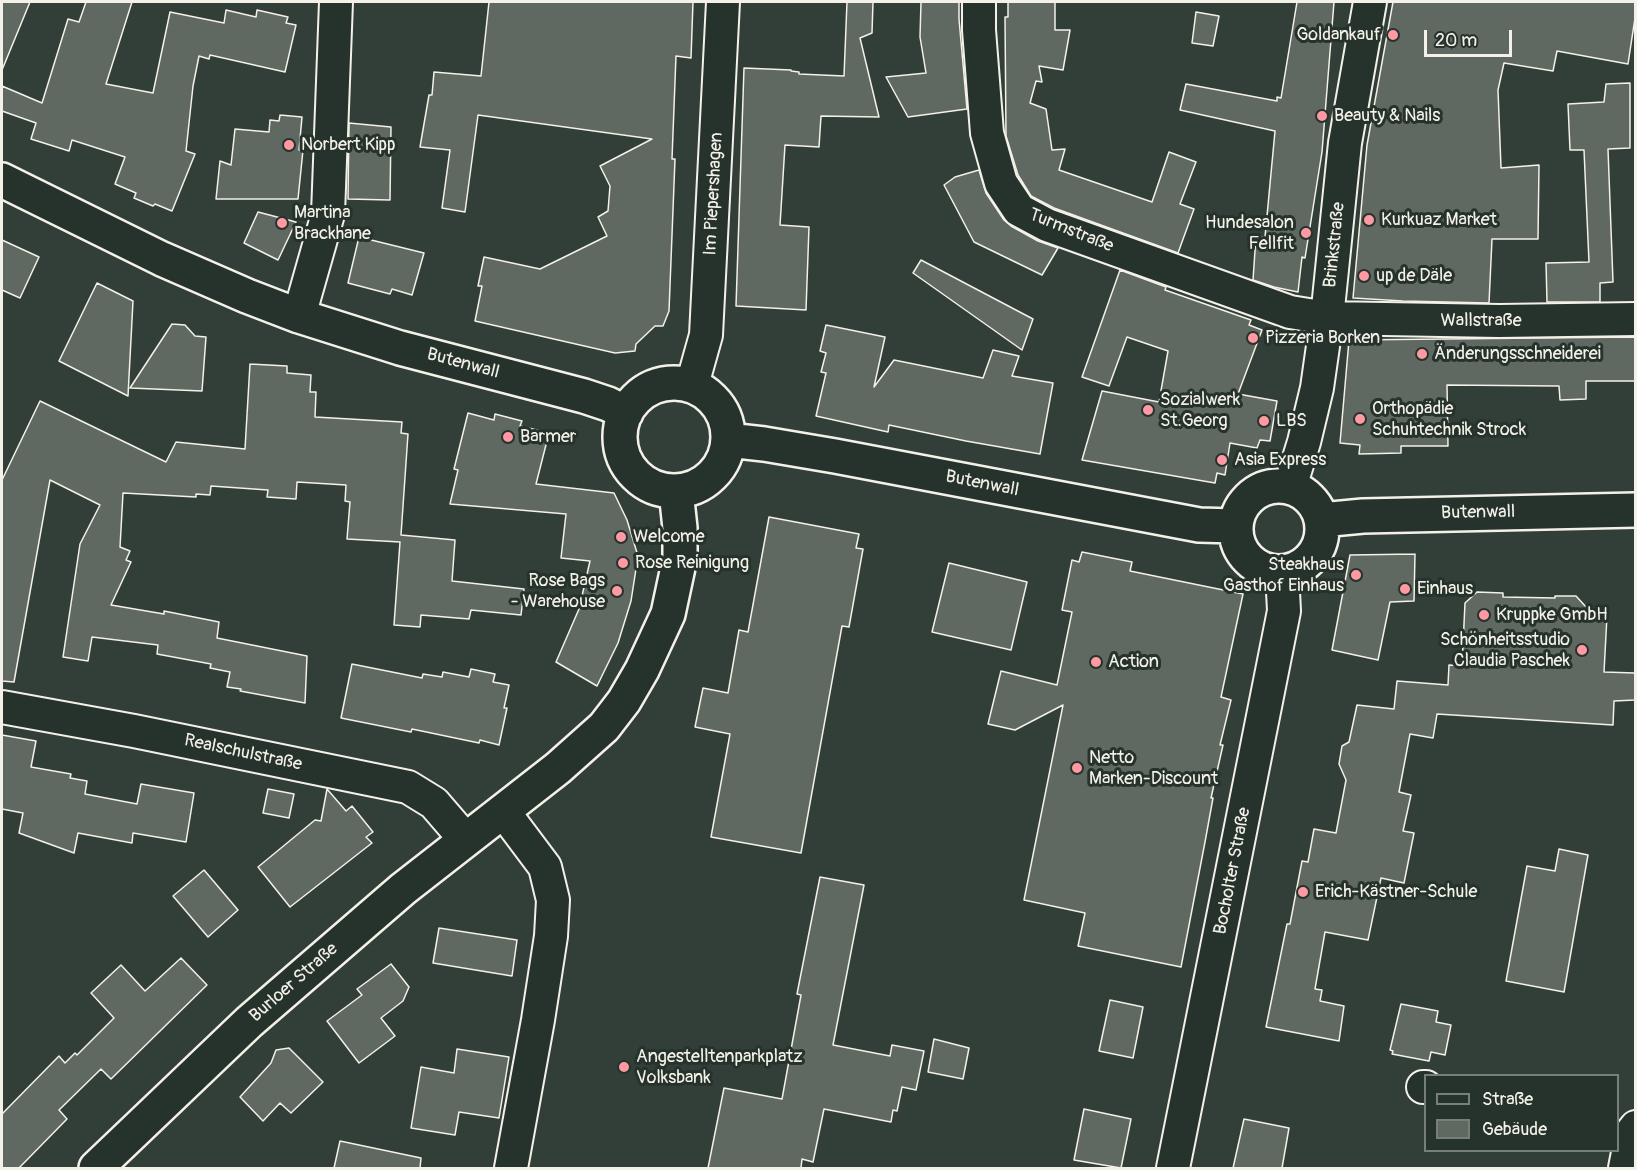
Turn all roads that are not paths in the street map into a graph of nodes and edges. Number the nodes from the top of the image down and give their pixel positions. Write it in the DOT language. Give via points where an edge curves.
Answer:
graph roads {
  1 [pos="336,2"];
  2 [pos="723,2"];
  3 [pos="979,2"];
  4 [pos="1370,2"];
  5 [pos="2,180"];
  6 [pos="300,316"];
  7 [pos="1327,318"];
  8 [pos="1635,319"];
  9 [pos="692,386"];
  10 [pos="626,413"];
  11 [pos="728,440"];
  12 [pos="1290,487"];
  13 [pos="676,491"];
  14 [pos="1635,510"];
  15 [pos="1321,520"];
  16 [pos="1235,526"];
  17 [pos="1282,572"];
  18 [pos="2,707"];
  19 [pos="503,811"];
  20 [pos="465,839"];
  21 [pos="1628,1129"];
  22 [pos="96,1168"];
  23 [pos="511,1168"];
  24 [pos="1173,1168"];
  25 [pos="1625,1168"];
  1 -- 6 [label="street" via="327,214"];
  2 -- 9 [label="street, Im Piepershagen" via="706,335"];
  3 -- 7 [label="street, Turmstraße" via="987,133 1001,183 1019,210 1047,225 1290,312"];
  4 -- 7 [label="street, Brinkstraße" via="1345,143"];
  5 -- 6 [label="main road, Butenwall" via="162,259"];
  6 -- 10 [label="main road, Butenwall" via="400,348 584,396"];
  7 -- 8 [label="street, Wallstraße"];
  7 -- 12 [label="street, Brinkstraße" via="1317,388"];
  9 -- 10 [label="main road" via="660,384 633,401"];
  9 -- 11 [label="main road" via="716,402 724,415"];
  10 -- 13 [label="main road" via="620,433 621,451 629,468 658,489"];
  11 -- 13 [label="main road" via="725,456 711,477"];
  11 -- 16 [label="main road, Butenwall" via="835,456 1199,525"];
  12 -- 15 [label="main road" via="1310,499"];
  12 -- 16 [label="main road" via="1265,488 1253,494 1244,502"];
  13 -- 19 [label="main road, Burloer Straße" via="680,558 668,614 642,670 604,727"];
  14 -- 15 [label="main road, Butenwall"];
  15 -- 17 [label="main road" via="1322,533 1313,555 1294,569"];
  16 -- 17 [label="main road" via="1243,554 1254,565"];
  17 -- 24 [label="street, Bocholter Straße" via="1284,611"];
  18 -- 20 [label="street, Realschulstraße" via="408,787 434,803"];
  19 -- 20 [label="main road, Burloer Straße"];
  19 -- 23 [label="street" via="545,867 553,900 540,1010"];
  20 -- 22 [label="main road, Burloer Straße" via="249,1022"];
  21 -- 25 [label="street"];
}
